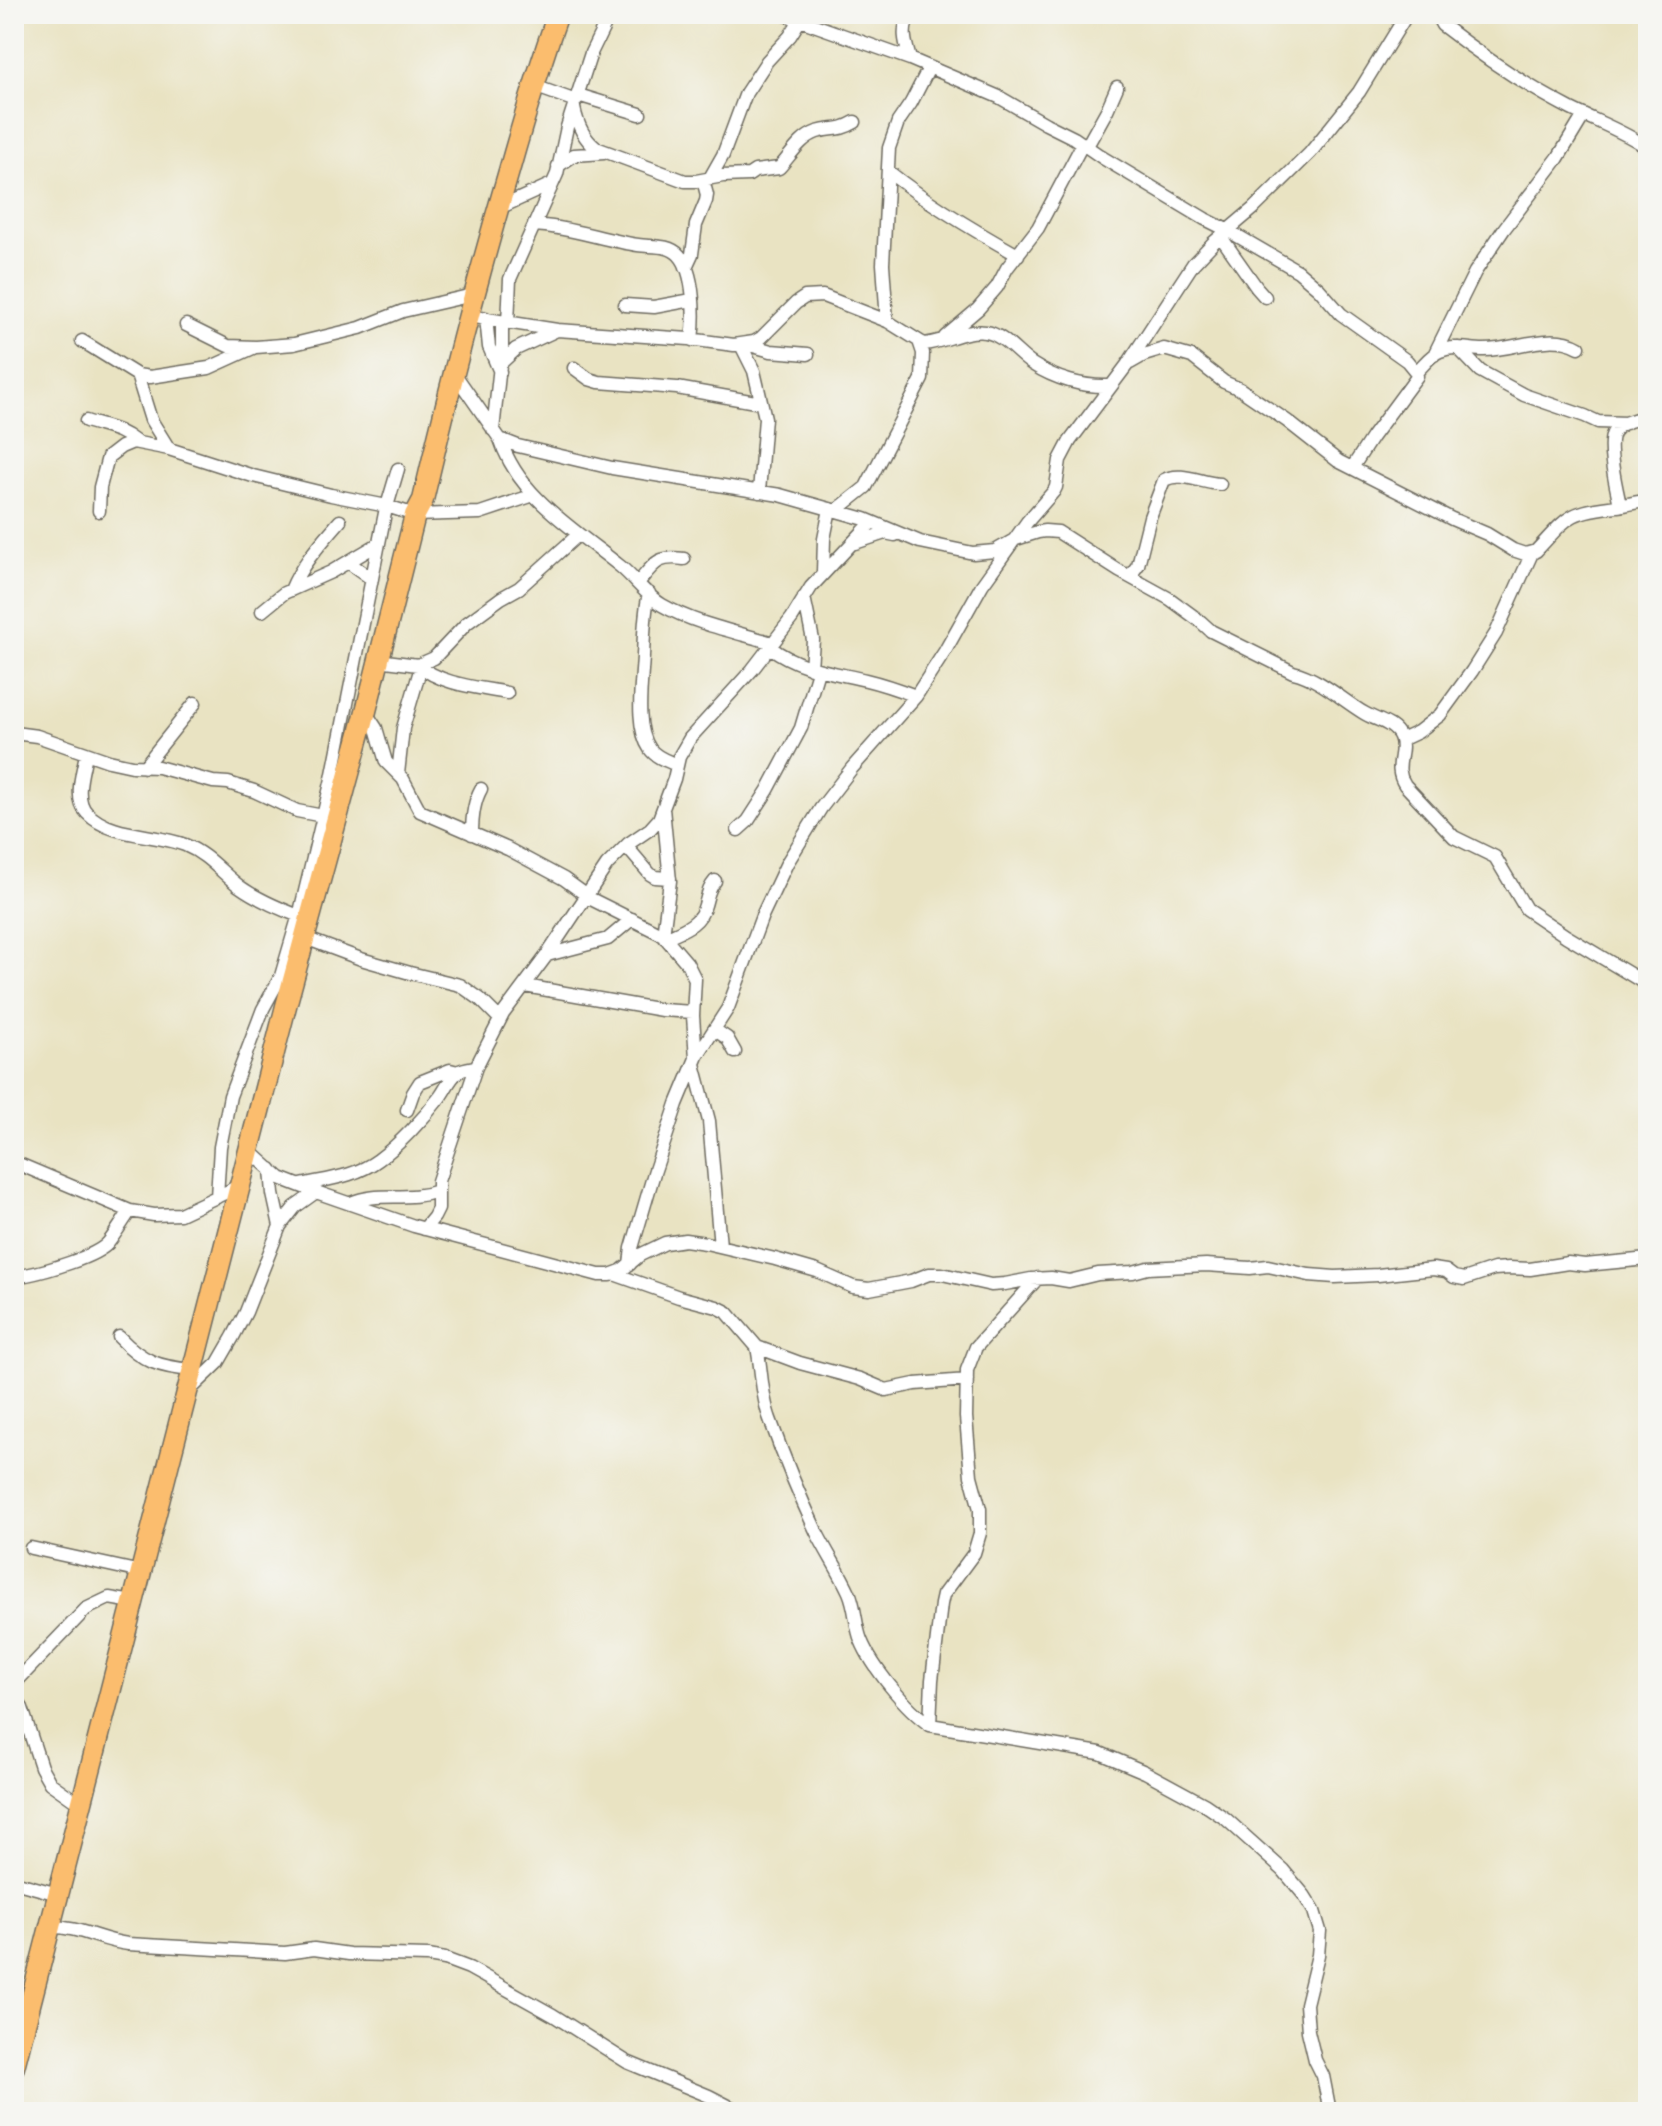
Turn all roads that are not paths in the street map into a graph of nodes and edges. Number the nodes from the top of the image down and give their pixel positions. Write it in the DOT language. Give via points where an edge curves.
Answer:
graph roads {
  1 [pos="610,14"];
  2 [pos="783,14"];
  3 [pos="910,14"];
  4 [pos="1407,14"];
  5 [pos="1436,14"];
  6 [pos="560,15"];
  7 [pos="800,20"];
  8 [pos="910,59"];
  9 [pos="929,68"];
  10 [pos="534,86"];
  11 [pos="1117,87"];
  12 [pos="576,101"];
  13 [pos="640,114"];
  14 [pos="1584,115"];
  15 [pos="855,122"];
  16 [pos="1085,145"];
  17 [pos="1648,148"];
  18 [pos="608,153"];
  19 [pos="558,166"];
  20 [pos="889,172"];
  21 [pos="707,179"];
  22 [pos="552,184"];
  23 [pos="497,209"];
  24 [pos="534,225"];
  25 [pos="1225,234"];
  26 [pos="1018,255"];
  27 [pos="686,267"];
  28 [pos="473,295"];
  29 [pos="1265,297"];
  30 [pos="692,300"];
  31 [pos="625,305"];
  32 [pos="477,317"];
  33 [pos="887,321"];
  34 [pos="505,323"];
  35 [pos="186,325"];
  36 [pos="557,330"];
  37 [pos="944,338"];
  38 [pos="692,340"];
  39 [pos="82,341"];
  40 [pos="919,341"];
  41 [pos="744,345"];
  42 [pos="256,347"];
  43 [pos="1579,347"];
  44 [pos="1458,348"];
  45 [pos="808,354"];
  46 [pos="1434,355"];
  47 [pos="1127,365"];
  48 [pos="500,367"];
  49 [pos="574,368"];
  50 [pos="453,371"];
  51 [pos="1416,372"];
  52 [pos="137,375"];
  53 [pos="1109,386"];
  54 [pos="761,403"];
  55 [pos="1648,416"];
  56 [pos="86,421"];
  57 [pos="1626,423"];
  58 [pos="496,435"];
  59 [pos="136,442"];
  60 [pos="169,449"];
  61 [pos="1352,468"];
  62 [pos="398,469"];
  63 [pos="1220,484"];
  64 [pos="862,491"];
  65 [pos="759,492"];
  66 [pos="534,495"];
  67 [pos="1648,501"];
  68 [pos="1620,505"];
  69 [pos="387,506"];
  70 [pos="833,510"];
  71 [pos="99,511"];
  72 [pos="415,515"];
  73 [pos="869,520"];
  74 [pos="340,521"];
  75 [pos="578,535"];
  76 [pos="906,538"];
  77 [pos="1016,539"];
  78 [pos="379,542"];
  79 [pos="851,544"];
  80 [pos="1532,553"];
  81 [pos="684,559"];
  82 [pos="348,562"];
  83 [pos="823,573"];
  84 [pos="1130,576"];
  85 [pos="372,579"];
  86 [pos="638,583"];
  87 [pos="291,590"];
  88 [pos="649,593"];
  89 [pos="804,597"];
  90 [pos="262,611"];
  91 [pos="771,645"];
  92 [pos="378,660"];
  93 [pos="419,666"];
  94 [pos="814,670"];
  95 [pos="507,693"];
  96 [pos="916,696"];
  97 [pos="195,703"];
  98 [pos="365,712"];
  99 [pos="14,733"];
  100 [pos="1401,740"];
  101 [pos="86,754"];
  102 [pos="677,765"];
  103 [pos="144,767"];
  104 [pos="398,774"];
  105 [pos="481,789"];
  106 [pos="663,808"];
  107 [pos="323,816"];
  108 [pos="738,830"];
  109 [pos="472,834"];
  110 [pos="626,846"];
  111 [pos="670,878"];
  112 [pos="715,881"];
  113 [pos="586,896"];
  114 [pos="299,916"];
  115 [pos="632,919"];
  116 [pos="664,936"];
  117 [pos="305,938"];
  118 [pos="547,955"];
  119 [pos="1648,985"];
  120 [pos="525,986"];
  121 [pos="693,1012"];
  122 [pos="500,1019"];
  123 [pos="715,1030"];
  124 [pos="735,1052"];
  125 [pos="695,1062"];
  126 [pos="476,1067"];
  127 [pos="458,1072"];
  128 [pos="407,1110"];
  129 [pos="249,1150"];
  130 [pos="14,1162"];
  131 [pos="271,1169"];
  132 [pos="240,1184"];
  133 [pos="300,1185"];
  134 [pos="438,1191"];
  135 [pos="316,1192"];
  136 [pos="217,1197"];
  137 [pos="351,1203"];
  138 [pos="130,1211"];
  139 [pos="280,1226"];
  140 [pos="424,1229"];
  141 [pos="720,1246"];
  142 [pos="1648,1259"];
  143 [pos="630,1264"];
  144 [pos="614,1274"];
  145 [pos="26,1275"];
  146 [pos="1038,1278"];
  147 [pos="119,1337"];
  148 [pos="757,1347"];
  149 [pos="192,1370"];
  150 [pos="967,1380"];
  151 [pos="186,1394"];
  152 [pos="31,1548"];
  153 [pos="141,1572"];
  154 [pos="132,1608"];
  155 [pos="14,1684"];
  156 [pos="14,1697"];
  157 [pos="930,1725"];
  158 [pos="81,1805"];
  159 [pos="14,1882"];
  160 [pos="58,1894"];
  161 [pos="50,1927"];
  162 [pos="20,2017"];
  163 [pos="14,2067"];
  164 [pos="740,2112"];
  165 [pos="1330,2112"];
  1 -- 12 [label="street"];
  2 -- 7 [label="street"];
  3 -- 8 [label="street" via="904,26"];
  4 -- 25 [label="street" via="1359,92 1310,153"];
  5 -- 14 [label="street" via="1442,25 1524,83"];
  6 -- 10 [label="main road"];
  7 -- 8 [label="street"];
  7 -- 21 [label="street" via="746,93 723,155"];
  8 -- 9 [label="street"];
  9 -- 16 [label="street" via="999,97"];
  9 -- 20 [label="street" via="892,136"];
  10 -- 12 [label="street"];
  10 -- 23 [label="main road"];
  11 -- 16 [label="street"];
  12 -- 13 [label="street"];
  12 -- 18 [label="street" via="576,119 588,142"];
  12 -- 19 [label="street"];
  14 -- 17 [label="street"];
  14 -- 46 [label="street" via="1475,272"];
  15 -- 21 [label="street" via="814,134 779,168"];
  16 -- 25 [label="street"];
  16 -- 26 [label="street"];
  18 -- 19 [label="street" via="574,155"];
  18 -- 21 [label="street" via="685,181"];
  19 -- 22 [label="street"];
  20 -- 26 [label="street"];
  20 -- 33 [label="street" via="883,264"];
  21 -- 27 [label="street" via="706,201"];
  22 -- 23 [label="street"];
  22 -- 24 [label="street"];
  23 -- 28 [label="main road"];
  24 -- 27 [label="street" via="667,247"];
  24 -- 34 [label="street" via="510,279"];
  25 -- 29 [label="street"];
  25 -- 47 [label="street" via="1193,264"];
  25 -- 51 [label="street" via="1307,278 1335,309"];
  26 -- 37 [label="street" via="978,309"];
  27 -- 30 [label="street"];
  28 -- 32 [label="main road"];
  28 -- 42 [label="street" via="330,336"];
  30 -- 31 [label="street" via="654,307"];
  30 -- 38 [label="street"];
  32 -- 34 [label="street"];
  32 -- 48 [label="street"];
  32 -- 50 [label="main road"];
  33 -- 40 [label="street"];
  33 -- 41 [label="street" via="823,296 805,297"];
  34 -- 36 [label="street"];
  34 -- 48 [label="street"];
  35 -- 42 [label="street" via="228,346"];
  36 -- 38 [label="street"];
  36 -- 48 [label="street" via="516,349"];
  37 -- 40 [label="street"];
  37 -- 53 [label="street" via="993,334 1054,375 1093,387"];
  38 -- 41 [label="street"];
  39 -- 52 [label="street"];
  40 -- 64 [label="street" via="922,379"];
  41 -- 45 [label="street"];
  41 -- 54 [label="street"];
  42 -- 52 [label="street" via="209,368"];
  43 -- 44 [label="street" via="1554,341"];
  44 -- 46 [label="street"];
  44 -- 57 [label="street" via="1480,371 1524,395 1598,422"];
  46 -- 51 [label="street"];
  47 -- 53 [label="street"];
  47 -- 61 [label="street" via="1164,349 1192,357"];
  48 -- 58 [label="street"];
  49 -- 54 [label="street" via="599,382 677,388"];
  50 -- 58 [label="street"];
  50 -- 72 [label="main road"];
  51 -- 61 [label="street"];
  52 -- 60 [label="street" via="151,420"];
  53 -- 77 [label="street" via="1064,453 1054,491"];
  54 -- 65 [label="street" via="765,418"];
  55 -- 57 [label="street"];
  56 -- 59 [label="street" via="126,433"];
  57 -- 68 [label="street" via="1614,431 1611,445"];
  58 -- 65 [label="street" via="518,446 612,468"];
  58 -- 66 [label="street"];
  59 -- 60 [label="street"];
  59 -- 71 [label="street" via="108,457"];
  60 -- 69 [label="street" via="253,476"];
  61 -- 80 [label="street" via="1513,550"];
  62 -- 69 [label="street"];
  63 -- 84 [label="street" via="1164,480"];
  64 -- 70 [label="street"];
  64 -- 73 [label="street"];
  65 -- 70 [label="street"];
  66 -- 72 [label="street" via="480,513"];
  66 -- 75 [label="street"];
  67 -- 68 [label="street"];
  68 -- 80 [label="street" via="1571,516"];
  69 -- 72 [label="street"];
  69 -- 78 [label="street"];
  70 -- 73 [label="street"];
  70 -- 83 [label="street" via="824,539"];
  72 -- 92 [label="main road"];
  73 -- 76 [label="street"];
  73 -- 79 [label="street"];
  74 -- 87 [label="street" via="309,557"];
  75 -- 86 [label="street"];
  75 -- 93 [label="street"];
  76 -- 77 [label="street" via="984,554"];
  76 -- 79 [label="street" via="885,533"];
  77 -- 84 [label="street" via="1058,532"];
  77 -- 96 [label="street"];
  78 -- 82 [label="street"];
  78 -- 85 [label="street"];
  79 -- 83 [label="street"];
  80 -- 100 [label="street" via="1496,633 1464,683 1440,715"];
  81 -- 86 [label="street" via="655,562"];
  82 -- 85 [label="street"];
  82 -- 87 [label="street"];
  83 -- 89 [label="street"];
  84 -- 100 [label="street" via="1211,631 1338,694 1389,725"];
  85 -- 107 [label="street"];
  86 -- 88 [label="street"];
  87 -- 90 [label="street"];
  88 -- 91 [label="street" via="675,611"];
  88 -- 102 [label="street" via="641,722 651,749"];
  89 -- 91 [label="street"];
  89 -- 94 [label="street"];
  91 -- 94 [label="street"];
  91 -- 102 [label="street" via="690,738"];
  92 -- 93 [label="street"];
  92 -- 98 [label="main road"];
  93 -- 95 [label="street" via="462,684"];
  93 -- 104 [label="street"];
  94 -- 96 [label="street"];
  94 -- 108 [label="street" via="801,728 768,790"];
  96 -- 123 [label="street" via="821,808 787,863"];
  97 -- 103 [label="street"];
  98 -- 104 [label="street" via="386,762"];
  98 -- 117 [label="main road"];
  99 -- 101 [label="street"];
  100 -- 119 [label="street" via="1398,770 1405,785 1454,837 1495,857 1526,909"];
  101 -- 103 [label="street"];
  101 -- 114 [label="street" via="80,787 85,812 130,833 188,846 239,886"];
  102 -- 106 [label="street"];
  103 -- 107 [label="street" via="228,783"];
  104 -- 109 [label="street" via="420,811"];
  105 -- 109 [label="street"];
  106 -- 110 [label="street" via="650,829"];
  106 -- 111 [label="street"];
  107 -- 114 [label="street"];
  109 -- 113 [label="street" via="564,879"];
  110 -- 111 [label="street" via="650,874"];
  110 -- 113 [label="street"];
  111 -- 116 [label="street"];
  112 -- 116 [label="street" via="696,921"];
  113 -- 115 [label="street"];
  113 -- 118 [label="street"];
  114 -- 136 [label="street" via="281,976 230,1096"];
  115 -- 116 [label="street"];
  115 -- 118 [label="street" via="608,939"];
  116 -- 121 [label="street" via="693,972"];
  117 -- 122 [label="street" via="460,985"];
  117 -- 129 [label="main road"];
  118 -- 120 [label="street"];
  120 -- 121 [label="street"];
  120 -- 122 [label="street"];
  121 -- 125 [label="street"];
  122 -- 126 [label="street"];
  123 -- 124 [label="street"];
  123 -- 125 [label="street"];
  125 -- 141 [label="street" via="709,1121"];
  125 -- 143 [label="street" via="664,1139"];
  126 -- 127 [label="street"];
  126 -- 134 [label="street"];
  127 -- 128 [label="street" via="420,1082"];
  127 -- 133 [label="street" via="380,1160 342,1177"];
  129 -- 131 [label="street"];
  129 -- 132 [label="main road"];
  130 -- 138 [label="street"];
  131 -- 133 [label="street"];
  131 -- 139 [label="street"];
  132 -- 136 [label="street"];
  132 -- 149 [label="main road"];
  133 -- 135 [label="street"];
  134 -- 137 [label="street"];
  134 -- 140 [label="street" via="438,1209"];
  135 -- 137 [label="street"];
  135 -- 139 [label="street"];
  136 -- 138 [label="street" via="180,1214"];
  137 -- 140 [label="street"];
  138 -- 145 [label="street" via="96,1252"];
  139 -- 151 [label="street" via="233,1337 218,1363"];
  140 -- 144 [label="street" via="577,1271"];
  141 -- 143 [label="street" via="685,1240 665,1243"];
  141 -- 146 [label="street" via="869,1289 929,1274 991,1285"];
  142 -- 146 [label="street" via="1494,1269 1464,1279 1441,1269 1335,1277 1268,1266 1206,1265 1069,1281"];
  143 -- 144 [label="street"];
  144 -- 148 [label="street" via="727,1312"];
  146 -- 150 [label="street" via="976,1347"];
  147 -- 149 [label="street" via="152,1363"];
  148 -- 150 [label="street" via="886,1390"];
  148 -- 157 [label="street" via="770,1419 801,1498 849,1591 870,1659"];
  149 -- 151 [label="main road"];
  150 -- 157 [label="street" via="971,1476 980,1533 974,1553 943,1595"];
  151 -- 153 [label="main road"];
  152 -- 153 [label="street"];
  153 -- 154 [label="main road"];
  154 -- 155 [label="street" via="127,1601 109,1598 86,1609"];
  154 -- 158 [label="main road"];
  156 -- 158 [label="street" via="50,1783"];
  157 -- 165 [label="street" via="1100,1753 1204,1804 1271,1858 1304,1895 1320,1931 1306,2004 1311,2046"];
  158 -- 160 [label="main road"];
  159 -- 160 [label="street"];
  160 -- 161 [label="main road"];
  161 -- 162 [label="main road"];
  161 -- 164 [label="street" via="128,1944 445,1959 553,2015 627,2062"];
  162 -- 163 [label="main road"];
}
